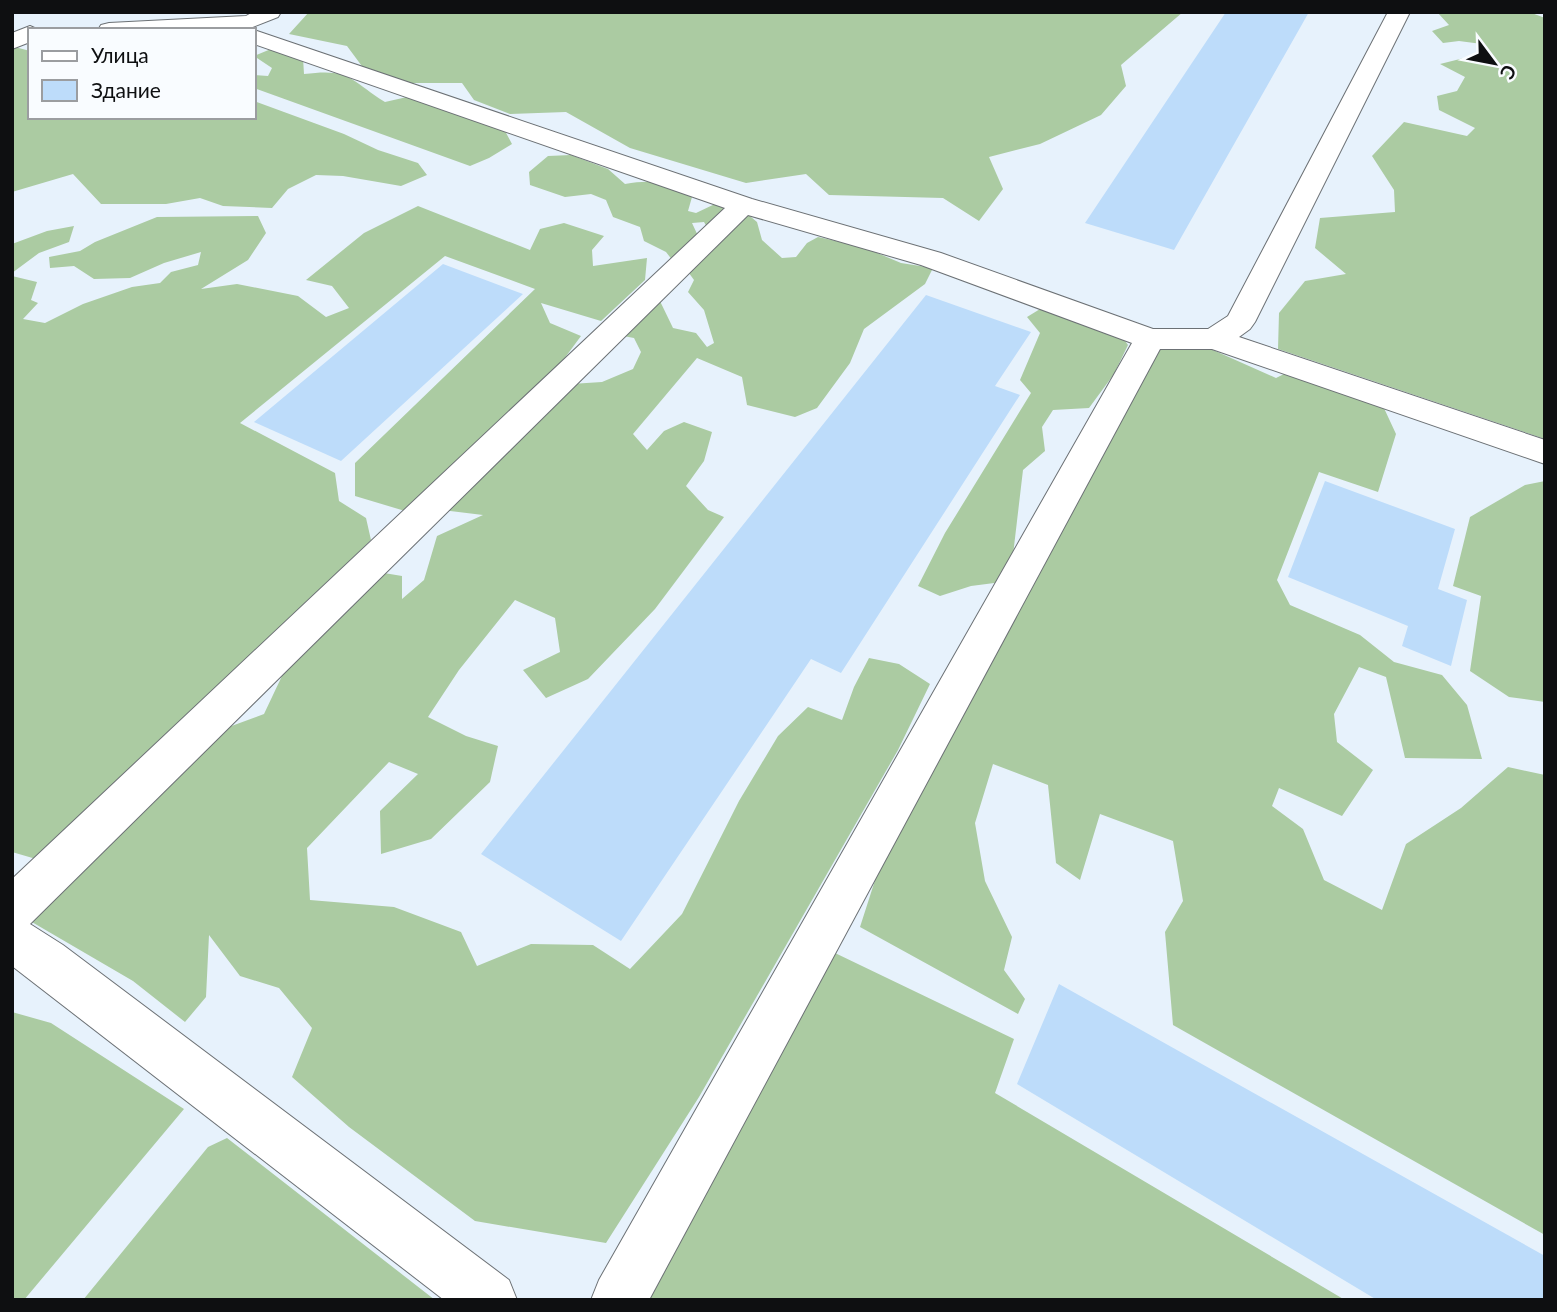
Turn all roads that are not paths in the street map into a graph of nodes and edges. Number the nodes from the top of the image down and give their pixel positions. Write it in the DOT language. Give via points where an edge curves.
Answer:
graph roads {
  1 [pos="270,12"];
  2 [pos="1399,12"];
  3 [pos="209,24"];
  4 [pos="142,28"];
  5 [pos="225,28"];
  6 [pos="28,33"];
  7 [pos="256,38"];
  8 [pos="12,41"];
  9 [pos="743,205"];
  10 [pos="1150,339"];
  11 [pos="1213,339"];
  12 [pos="1545,452"];
  13 [pos="12,910"];
  14 [pos="12,939"];
  15 [pos="489,1300"];
  16 [pos="619,1300"];
  1 -- 3 [label="lane" via="250,22"];
  2 -- 11 [label="lane" via="1240,322"];
  3 -- 4 [label="lane"];
  3 -- 5 [label="lane"];
  6 -- 8 [label="lane"];
  7 -- 9 [label="lane"];
  9 -- 10 [label="lane" via="931,259"];
  9 -- 13 [label="lane"];
  10 -- 11 [label="lane"];
  10 -- 16 [label="lane"];
  11 -- 12 [label="lane"];
  14 -- 15 [label="lane" via="47,961"];
}
